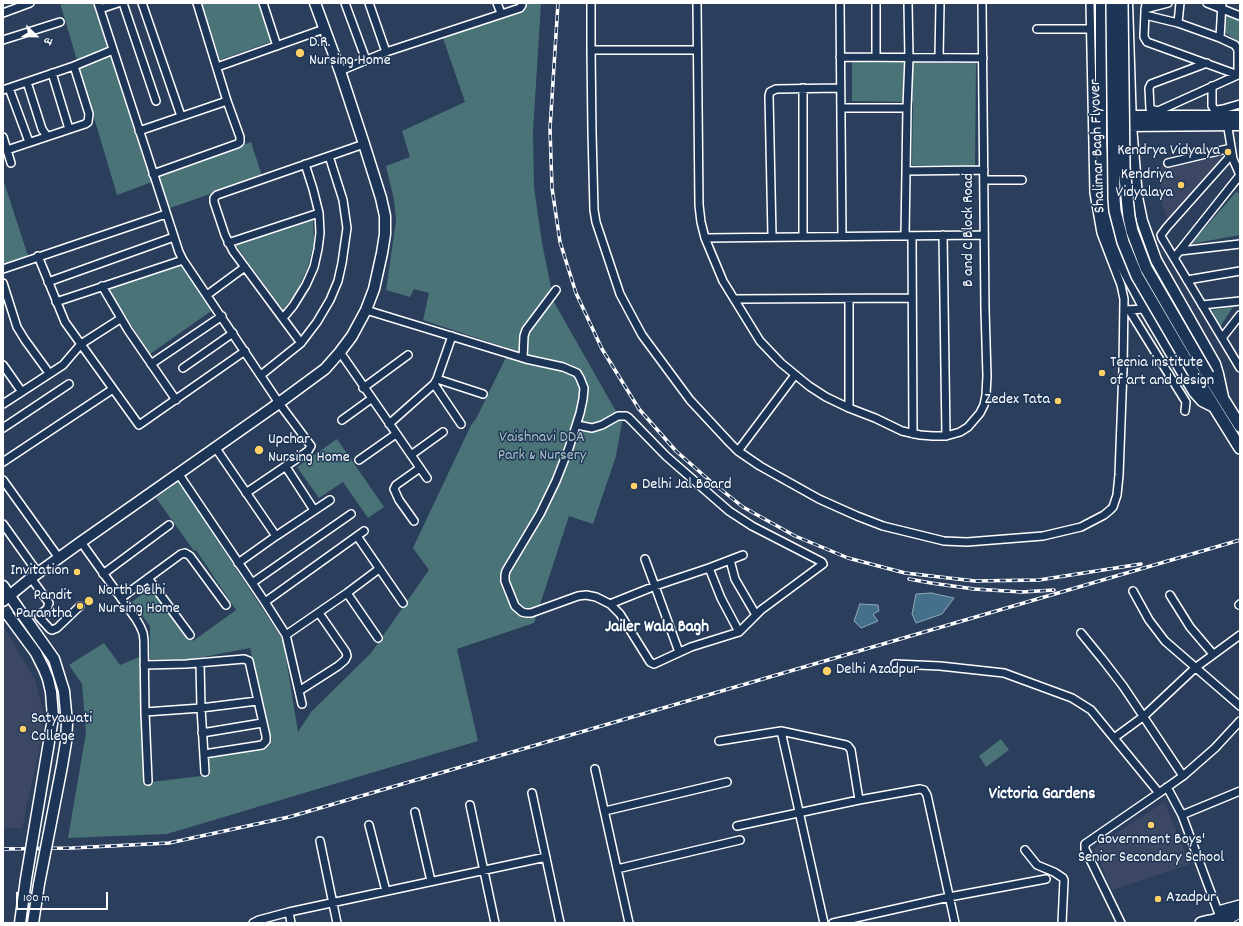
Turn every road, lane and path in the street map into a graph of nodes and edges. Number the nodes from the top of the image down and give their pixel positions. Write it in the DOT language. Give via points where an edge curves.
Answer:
graph roads {
  1 [pos="30,3"];
  2 [pos="118,3"];
  3 [pos="123,3"];
  4 [pos="142,3"];
  5 [pos="196,3"];
  6 [pos="263,3"];
  7 [pos="315,3"];
  8 [pos="345,3"];
  9 [pos="369,3"];
  10 [pos="497,3"];
  11 [pos="522,3"];
  12 [pos="592,3"];
  13 [pos="697,3"];
  14 [pos="840,3"];
  15 [pos="876,3"];
  16 [pos="908,3"];
  17 [pos="940,3"];
  18 [pos="982,3"];
  19 [pos="1090,3"];
  20 [pos="1101,3"];
  21 [pos="1112,3"];
  22 [pos="1122,3"];
  23 [pos="1127,3"];
  24 [pos="1168,3"];
  25 [pos="1180,3"];
  26 [pos="1207,3"];
  27 [pos="99,6"];
  28 [pos="1222,6"];
  29 [pos="1145,9"];
  30 [pos="3,13"];
  31 [pos="501,13"];
  32 [pos="1240,16"];
  33 [pos="60,22"];
  34 [pos="1178,23"];
  35 [pos="324,29"];
  36 [pos="1037,29"];
  37 [pos="1090,29"];
  38 [pos="1220,38"];
  39 [pos="3,40"];
  40 [pos="277,46"];
  41 [pos="114,50"];
  42 [pos="590,50"];
  43 [pos="697,50"];
  44 [pos="386,52"];
  45 [pos="1096,52"];
  46 [pos="840,57"];
  47 [pos="876,58"];
  48 [pos="909,58"];
  49 [pos="939,58"];
  50 [pos="983,58"];
  51 [pos="366,60"];
  52 [pos="1207,63"];
  53 [pos="74,66"];
  54 [pos="216,67"];
  55 [pos="340,71"];
  56 [pos="52,73"];
  57 [pos="1239,75"];
  58 [pos="27,82"];
  59 [pos="1212,86"];
  60 [pos="803,88"];
  61 [pos="840,88"];
  62 [pos="6,89"];
  63 [pos="156,101"];
  64 [pos="227,101"];
  65 [pos="1240,104"];
  66 [pos="841,108"];
  67 [pos="907,108"];
  68 [pos="182,116"];
  69 [pos="1101,116"];
  70 [pos="1240,116"];
  71 [pos="1130,121"];
  72 [pos="1227,121"];
  73 [pos="1240,125"];
  74 [pos="1101,126"];
  75 [pos="69,129"];
  76 [pos="139,131"];
  77 [pos="49,136"];
  78 [pos="3,137"];
  79 [pos="29,142"];
  80 [pos="364,144"];
  81 [pos="7,150"];
  82 [pos="1231,151"];
  83 [pos="328,156"];
  84 [pos="11,162"];
  85 [pos="1168,163"];
  86 [pos="305,164"];
  87 [pos="984,170"];
  88 [pos="906,171"];
  89 [pos="153,174"];
  90 [pos="1240,175"];
  91 [pos="984,180"];
  92 [pos="1022,180"];
  93 [pos="1136,185"];
  94 [pos="1104,191"];
  95 [pos="319,213"];
  96 [pos="166,214"];
  97 [pos="1102,219"];
  98 [pos="943,235"];
  99 [pos="984,235"];
  100 [pos="772,236"];
  101 [pos="802,236"];
  102 [pos="842,236"];
  103 [pos="908,236"];
  104 [pos="174,237"];
  105 [pos="705,238"];
  106 [pos="228,243"];
  107 [pos="1240,244"];
  108 [pos="1180,251"];
  109 [pos="38,256"];
  110 [pos="1174,258"];
  111 [pos="183,260"];
  112 [pos="244,267"];
  113 [pos="3,269"];
  114 [pos="1240,271"];
  115 [pos="1187,280"];
  116 [pos="48,282"];
  117 [pos="3,283"];
  118 [pos="102,286"];
  119 [pos="556,290"];
  120 [pos="208,295"];
  121 [pos="912,298"];
  122 [pos="734,299"];
  123 [pos="850,299"];
  124 [pos="56,302"];
  125 [pos="1240,302"];
  126 [pos="1202,305"];
  127 [pos="7,309"];
  128 [pos="1145,309"];
  129 [pos="366,310"];
  130 [pos="1126,310"];
  131 [pos="222,316"];
  132 [pos="1240,316"];
  133 [pos="283,318"];
  134 [pos="120,319"];
  135 [pos="233,333"];
  136 [pos="452,336"];
  137 [pos="1222,338"];
  138 [pos="301,343"];
  139 [pos="81,344"];
  140 [pos="245,351"];
  141 [pos="340,352"];
  142 [pos="408,355"];
  143 [pos="523,358"];
  144 [pos="3,364"];
  145 [pos="151,364"];
  146 [pos="1239,364"];
  147 [pos="183,368"];
  148 [pos="49,374"];
  149 [pos="261,375"];
  150 [pos="795,375"];
  151 [pos="435,381"];
  152 [pos="69,384"];
  153 [pos="364,388"];
  154 [pos="113,390"];
  155 [pos="22,392"];
  156 [pos="483,394"];
  157 [pos="371,399"];
  158 [pos="176,400"];
  159 [pos="1223,400"];
  160 [pos="279,403"];
  161 [pos="3,404"];
  162 [pos="1214,407"];
  163 [pos="849,408"];
  164 [pos="1185,411"];
  165 [pos="342,420"];
  166 [pos="389,424"];
  167 [pos="461,424"];
  168 [pos="577,424"];
  169 [pos="1240,426"];
  170 [pos="3,428"];
  171 [pos="443,432"];
  172 [pos="396,434"];
  173 [pos="913,434"];
  174 [pos="946,436"];
  175 [pos="215,447"];
  176 [pos="1240,448"];
  177 [pos="738,450"];
  178 [pos="411,456"];
  179 [pos="360,460"];
  180 [pos="3,462"];
  181 [pos="286,467"];
  182 [pos="420,468"];
  183 [pos="178,473"];
  184 [pos="427,478"];
  185 [pos="3,480"];
  186 [pos="246,493"];
  187 [pos="330,500"];
  188 [pos="314,510"];
  189 [pos="352,514"];
  190 [pos="414,520"];
  191 [pos="3,524"];
  192 [pos="169,525"];
  193 [pos="364,531"];
  194 [pos="276,536"];
  195 [pos="357,536"];
  196 [pos="81,542"];
  197 [pos="743,555"];
  198 [pos="59,558"];
  199 [pos="645,559"];
  200 [pos="730,560"];
  201 [pos="238,563"];
  202 [pos="709,568"];
  203 [pos="379,569"];
  204 [pos="103,574"];
  205 [pos="34,576"];
  206 [pos="148,578"];
  207 [pos="252,583"];
  208 [pos="3,586"];
  209 [pos="655,586"];
  210 [pos="1133,591"];
  211 [pos="347,593"];
  212 [pos="1170,595"];
  213 [pos="6,598"];
  214 [pos="121,598"];
  215 [pos="265,602"];
  216 [pos="403,603"];
  217 [pos="610,604"];
  218 [pos="226,605"];
  219 [pos="80,606"];
  220 [pos="5,612"];
  221 [pos="319,613"];
  222 [pos="756,615"];
  223 [pos="739,632"];
  224 [pos="1080,634"];
  225 [pos="190,635"];
  226 [pos="286,635"];
  227 [pos="1240,635"];
  228 [pos="378,638"];
  229 [pos="679,652"];
  230 [pos="1213,654"];
  231 [pos="200,663"];
  232 [pos="895,664"];
  233 [pos="144,665"];
  234 [pos="1195,668"];
  235 [pos="299,691"];
  236 [pos="257,701"];
  237 [pos="302,704"];
  238 [pos="1240,706"];
  239 [pos="201,708"];
  240 [pos="145,712"];
  241 [pos="1144,716"];
  242 [pos="1240,721"];
  243 [pos="262,723"];
  244 [pos="781,731"];
  245 [pos="202,732"];
  246 [pos="1114,738"];
  247 [pos="718,741"];
  248 [pos="204,754"];
  249 [pos="595,769"];
  250 [pos="206,772"];
  251 [pos="1183,776"];
  252 [pos="148,781"];
  253 [pos="727,782"];
  254 [pos="1167,788"];
  255 [pos="1240,791"];
  256 [pos="532,793"];
  257 [pos="1159,794"];
  258 [pos="859,800"];
  259 [pos="470,805"];
  260 [pos="605,811"];
  261 [pos="415,812"];
  262 [pos="799,813"];
  263 [pos="1182,815"];
  264 [pos="369,825"];
  265 [pos="737,826"];
  266 [pos="740,840"];
  267 [pos="320,841"];
  268 [pos="1025,850"];
  269 [pos="546,857"];
  270 [pos="617,869"];
  271 [pos="483,870"];
  272 [pos="1046,879"];
  273 [pos="432,881"];
  274 [pos="386,891"];
  275 [pos="949,897"];
  276 [pos="333,903"];
  277 [pos="1240,904"];
  278 [pos="1240,911"];
  279 [pos="289,912"];
  280 [pos="1219,913"];
  281 [pos="1240,920"];
  282 [pos="1205,922"];
  283 [pos="20,923"];
  284 [pos="33,923"];
  285 [pos="253,923"];
  286 [pos="291,923"];
  287 [pos="337,923"];
  288 [pos="494,923"];
  289 [pos="560,923"];
  290 [pos="629,923"];
  291 [pos="824,923"];
  292 [pos="833,923"];
  293 [pos="955,923"];
  294 [pos="1062,923"];
  295 [pos="1121,923"];
  1 -- 30 [label="street"];
  2 -- 27 [label="street"];
  3 -- 63 [label="street"];
  4 -- 68 [label="street"];
  5 -- 54 [label="street"];
  6 -- 40 [label="street"];
  7 -- 35 [label="street"];
  8 -- 51 [label="street"];
  9 -- 44 [label="street"];
  10 -- 31 [label="street"];
  11 -- 31 [label="street" via="520,8"];
  12 -- 42 [label="street"];
  13 -- 43 [label="street"];
  14 -- 46 [label="street"];
  15 -- 47 [label="street"];
  16 -- 48 [label="street"];
  17 -- 49 [label="street"];
  18 -- 50 [label="street, B and C Block Road"];
  19 -- 37 [label="street"];
  20 -- 45 [label="street"];
  21 -- 162 [label="main road, Shalimar Bagh Flyover, bridge" via="1114,199 1119,227 1137,276"];
  22 -- 159 [label="main road, Shalimar Bagh Flyover, bridge" via="1124,166 1128,217 1146,268"];
  23 -- 71 [label="street"];
  24 -- 29 [label="street"];
  25 -- 34 [label="street"];
  26 -- 28 [label="street"];
  27 -- 41 [label="street"];
  28 -- 32 [label="street"];
  28 -- 38 [label="street"];
  29 -- 34 [label="street"];
  29 -- 52 [label="street" via="1144,37 1147,42"];
  31 -- 44 [label="street"];
  33 -- 39 [label="street"];
  34 -- 38 [label="street"];
  35 -- 40 [label="street"];
  35 -- 55 [label="street"];
  36 -- 37 [label="street"];
  37 -- 45 [label="street"];
  38 -- 57 [label="street" via="1237,47"];
  40 -- 54 [label="street"];
  41 -- 53 [label="street"];
  41 -- 76 [label="street"];
  42 -- 43 [label="street"];
  42 -- 177 [label="street" via="594,210 617,284 642,335 690,400"];
  43 -- 105 [label="street" via="699,205 700,222"];
  44 -- 51 [label="street"];
  45 -- 69 [label="street"];
  45 -- 97 [label="street" via="1093,187"];
  46 -- 47 [label="street"];
  46 -- 61 [label="street"];
  47 -- 48 [label="street"];
  48 -- 49 [label="street"];
  48 -- 67 [label="street"];
  49 -- 50 [label="street"];
  50 -- 87 [label="street, B and C Block Road"];
  51 -- 55 [label="street"];
  52 -- 57 [label="street"];
  52 -- 59 [label="street" via="1151,84 1150,108 1158,111"];
  53 -- 56 [label="street"];
  53 -- 75 [label="street" via="89,118 85,124"];
  54 -- 64 [label="street"];
  55 -- 80 [label="street"];
  56 -- 58 [label="street"];
  56 -- 75 [label="street"];
  57 -- 59 [label="street"];
  58 -- 62 [label="street"];
  58 -- 77 [label="street" via="42,129"];
  59 -- 65 [label="street" via="1214,109"];
  60 -- 61 [label="street"];
  60 -- 100 [label="street" via="773,90 769,96"];
  60 -- 101 [label="street"];
  61 -- 66 [label="street"];
  62 -- 79 [label="street"];
  64 -- 68 [label="street"];
  64 -- 89 [label="street" via="240,142"];
  66 -- 67 [label="street"];
  66 -- 102 [label="street"];
  67 -- 88 [label="street"];
  68 -- 76 [label="street"];
  69 -- 71 [label="street"];
  69 -- 74 [label="street"];
  70 -- 72 [label="street"];
  71 -- 72 [label="street"];
  71 -- 74 [label="street"];
  71 -- 93 [label="street"];
  72 -- 73 [label="street"];
  72 -- 82 [label="street"];
  74 -- 94 [label="street"];
  75 -- 77 [label="street"];
  76 -- 89 [label="street"];
  77 -- 79 [label="street"];
  78 -- 81 [label="street"];
  79 -- 81 [label="street"];
  80 -- 83 [label="street"];
  80 -- 129 [label="street" via="382,198 385,225 374,289"];
  81 -- 84 [label="street"];
  82 -- 85 [label="street"];
  82 -- 90 [label="street"];
  82 -- 110 [label="street" via="1162,233 1162,238"];
  83 -- 86 [label="street"];
  83 -- 138 [label="street" via="343,200 347,228 342,263 330,300"];
  86 -- 95 [label="street"];
  86 -- 106 [label="street" via="214,197"];
  87 -- 88 [label="street"];
  87 -- 91 [label="street, B and C Block Road"];
  88 -- 103 [label="street"];
  89 -- 96 [label="street"];
  90 -- 108 [label="street"];
  91 -- 92 [label="street"];
  91 -- 99 [label="street, B and C Block Road"];
  93 -- 94 [label="street" via="1127,176 1116,176 1107,183"];
  93 -- 159 [label="street" via="1142,221 1156,260 1211,355"];
  94 -- 97 [label="street"];
  95 -- 106 [label="street"];
  95 -- 133 [label="street" via="320,233 314,267 306,285"];
  96 -- 104 [label="street"];
  96 -- 109 [label="street"];
  97 -- 128 [label="street" via="1115,251"];
  97 -- 130 [label="street" via="1103,240 1123,289"];
  98 -- 99 [label="street"];
  98 -- 103 [label="street"];
  98 -- 174 [label="street"];
  99 -- 174 [label="street, B and C Block Road" via="987,376 984,405 968,427"];
  100 -- 101 [label="street"];
  100 -- 105 [label="street"];
  101 -- 102 [label="street"];
  102 -- 103 [label="street"];
  103 -- 121 [label="street"];
  104 -- 111 [label="street"];
  104 -- 116 [label="street"];
  105 -- 122 [label="street" via="723,281"];
  106 -- 112 [label="street"];
  107 -- 108 [label="street"];
  108 -- 110 [label="street"];
  109 -- 113 [label="street"];
  109 -- 116 [label="street"];
  110 -- 115 [label="street"];
  111 -- 118 [label="street"];
  111 -- 120 [label="street"];
  112 -- 120 [label="street"];
  112 -- 133 [label="street"];
  114 -- 115 [label="street"];
  115 -- 126 [label="street"];
  116 -- 124 [label="street"];
  117 -- 127 [label="street"];
  118 -- 124 [label="street"];
  118 -- 134 [label="street"];
  119 -- 143 [label="street" via="526,330"];
  120 -- 131 [label="street"];
  121 -- 123 [label="street"];
  121 -- 173 [label="street"];
  122 -- 123 [label="street"];
  122 -- 150 [label="street" via="760,341"];
  123 -- 163 [label="street"];
  124 -- 139 [label="street" via="64,322"];
  125 -- 126 [label="street"];
  126 -- 137 [label="street"];
  127 -- 148 [label="street"];
  128 -- 130 [label="street"];
  128 -- 162 [label="street" via="1194,392 1202,401"];
  129 -- 136 [label="street"];
  129 -- 141 [label="street"];
  130 -- 164 [label="street" via="1186,402"];
  130 -- 177 [label="street" via="1117,495 1110,510 1082,527 1043,536 986,541 938,540 883,526 819,499 760,466"];
  131 -- 135 [label="street"];
  131 -- 145 [label="street"];
  132 -- 137 [label="street"];
  133 -- 138 [label="street"];
  134 -- 139 [label="street"];
  134 -- 145 [label="street"];
  135 -- 140 [label="street"];
  135 -- 147 [label="street"];
  136 -- 143 [label="street"];
  136 -- 151 [label="street"];
  137 -- 146 [label="street"];
  138 -- 149 [label="street"];
  139 -- 148 [label="street" via="63,365"];
  139 -- 154 [label="street"];
  140 -- 149 [label="street"];
  140 -- 158 [label="street"];
  141 -- 153 [label="street"];
  141 -- 160 [label="street" via="325,369"];
  142 -- 153 [label="street"];
  143 -- 168 [label="street" via="563,367 576,373 584,388"];
  144 -- 155 [label="street"];
  145 -- 158 [label="street"];
  148 -- 155 [label="street"];
  149 -- 160 [label="street"];
  150 -- 163 [label="street" via="826,397"];
  150 -- 177 [label="street"];
  151 -- 156 [label="street"];
  151 -- 166 [label="street"];
  151 -- 167 [label="street"];
  152 -- 170 [label="street"];
  153 -- 157 [label="street"];
  154 -- 158 [label="street" via="139,425"];
  154 -- 180 [label="street"];
  155 -- 161 [label="street"];
  157 -- 165 [label="street"];
  157 -- 166 [label="street"];
  159 -- 169 [label="main road, Shalimar Bagh Flyover"];
  160 -- 175 [label="street"];
  160 -- 181 [label="street" via="310,446 308,451"];
  162 -- 176 [label="main road, Shalimar Bagh Flyover"];
  163 -- 173 [label="street"];
  166 -- 172 [label="street"];
  168 -- 217 [label="street" via="549,495 506,571 505,579 515,606 524,613 531,613 582,595 596,597"];
  168 -- 222 [label="street" via="592,428 618,416 626,416 666,456 729,511 752,526 823,562 822,566"];
  171 -- 178 [label="street"];
  172 -- 178 [label="street"];
  172 -- 179 [label="street"];
  173 -- 174 [label="street"];
  175 -- 183 [label="street"];
  175 -- 186 [label="street"];
  178 -- 182 [label="street"];
  181 -- 186 [label="street"];
  181 -- 188 [label="street"];
  182 -- 184 [label="street"];
  182 -- 190 [label="street" via="394,489"];
  183 -- 196 [label="street"];
  183 -- 201 [label="street"];
  185 -- 198 [label="street"];
  186 -- 194 [label="street"];
  187 -- 188 [label="street"];
  188 -- 194 [label="street"];
  189 -- 207 [label="street"];
  191 -- 205 [label="street"];
  192 -- 204 [label="street"];
  193 -- 195 [label="street"];
  194 -- 201 [label="street"];
  195 -- 203 [label="street"];
  195 -- 215 [label="street"];
  196 -- 198 [label="street"];
  196 -- 204 [label="street"];
  197 -- 200 [label="street"];
  198 -- 205 [label="street"];
  199 -- 209 [label="street"];
  200 -- 202 [label="street"];
  200 -- 222 [label="street" via="735,578"];
  201 -- 207 [label="street"];
  202 -- 209 [label="street"];
  202 -- 223 [label="street"];
  203 -- 211 [label="street"];
  203 -- 216 [label="street"];
  204 -- 214 [label="street"];
  205 -- 213 [label="street"];
  205 -- 219 [label="street" via="49,603 39,617 50,629 57,628"];
  206 -- 214 [label="street"];
  206 -- 218 [label="street" via="181,554 188,553"];
  206 -- 225 [label="street"];
  207 -- 215 [label="street"];
  208 -- 213 [label="street"];
  209 -- 217 [label="street"];
  209 -- 229 [label="street"];
  210 -- 234 [label="street" via="1158,633"];
  211 -- 221 [label="street"];
  211 -- 228 [label="street"];
  212 -- 230 [label="street" via="1190,627"];
  213 -- 284 [label="street, bridge" via="18,608 54,659 64,690 67,723 63,760"];
  214 -- 233 [label="street" via="140,626 144,640"];
  215 -- 226 [label="street"];
  217 -- 229 [label="street" via="620,614 652,664 657,664"];
  220 -- 283 [label="street, bridge" via="44,669 51,692 53,717"];
  221 -- 226 [label="street"];
  221 -- 235 [label="street" via="347,656 338,666"];
  222 -- 223 [label="street"];
  223 -- 229 [label="street"];
  224 -- 241 [label="street" via="1114,673"];
  226 -- 235 [label="street"];
  227 -- 230 [label="street"];
  230 -- 234 [label="street"];
  231 -- 233 [label="street"];
  231 -- 236 [label="street" via="247,660"];
  231 -- 239 [label="street"];
  232 -- 246 [label="street" via="975,669 1007,674 1079,702 1091,710"];
  233 -- 240 [label="street"];
  234 -- 238 [label="street"];
  234 -- 241 [label="street"];
  235 -- 237 [label="street"];
  236 -- 239 [label="street"];
  236 -- 243 [label="street"];
  239 -- 240 [label="street"];
  239 -- 245 [label="street"];
  240 -- 252 [label="street"];
  241 -- 246 [label="street"];
  241 -- 251 [label="street"];
  242 -- 251 [label="street" via="1215,748"];
  243 -- 245 [label="street"];
  243 -- 248 [label="street" via="266,741 262,745"];
  244 -- 247 [label="street"];
  244 -- 258 [label="street" via="848,746 851,750"];
  244 -- 262 [label="street"];
  245 -- 248 [label="street"];
  246 -- 257 [label="street"];
  248 -- 250 [label="street"];
  249 -- 260 [label="street"];
  251 -- 254 [label="street"];
  253 -- 260 [label="street"];
  254 -- 257 [label="street"];
  254 -- 263 [label="street"];
  255 -- 263 [label="street"];
  256 -- 269 [label="street"];
  257 -- 295 [label="street" via="1087,842 1085,847"];
  258 -- 262 [label="street"];
  258 -- 275 [label="street" via="920,789 926,792"];
  259 -- 271 [label="street"];
  260 -- 270 [label="street"];
  261 -- 273 [label="street"];
  262 -- 265 [label="street"];
  262 -- 291 [label="street"];
  263 -- 280 [label="street"];
  264 -- 274 [label="street"];
  266 -- 270 [label="street"];
  267 -- 276 [label="street"];
  268 -- 294 [label="street" via="1037,865 1063,878"];
  269 -- 271 [label="street"];
  269 -- 289 [label="street"];
  270 -- 290 [label="street"];
  271 -- 273 [label="street"];
  271 -- 288 [label="street"];
  272 -- 275 [label="street"];
  273 -- 274 [label="street"];
  274 -- 276 [label="street"];
  275 -- 292 [label="street"];
  275 -- 293 [label="street"];
  276 -- 279 [label="street"];
  276 -- 287 [label="street"];
  277 -- 280 [label="street"];
  278 -- 280 [label="street"];
  279 -- 285 [label="street"];
  279 -- 286 [label="street"];
  280 -- 282 [label="street"];
  281 -- 282 [label="main road"];
}
